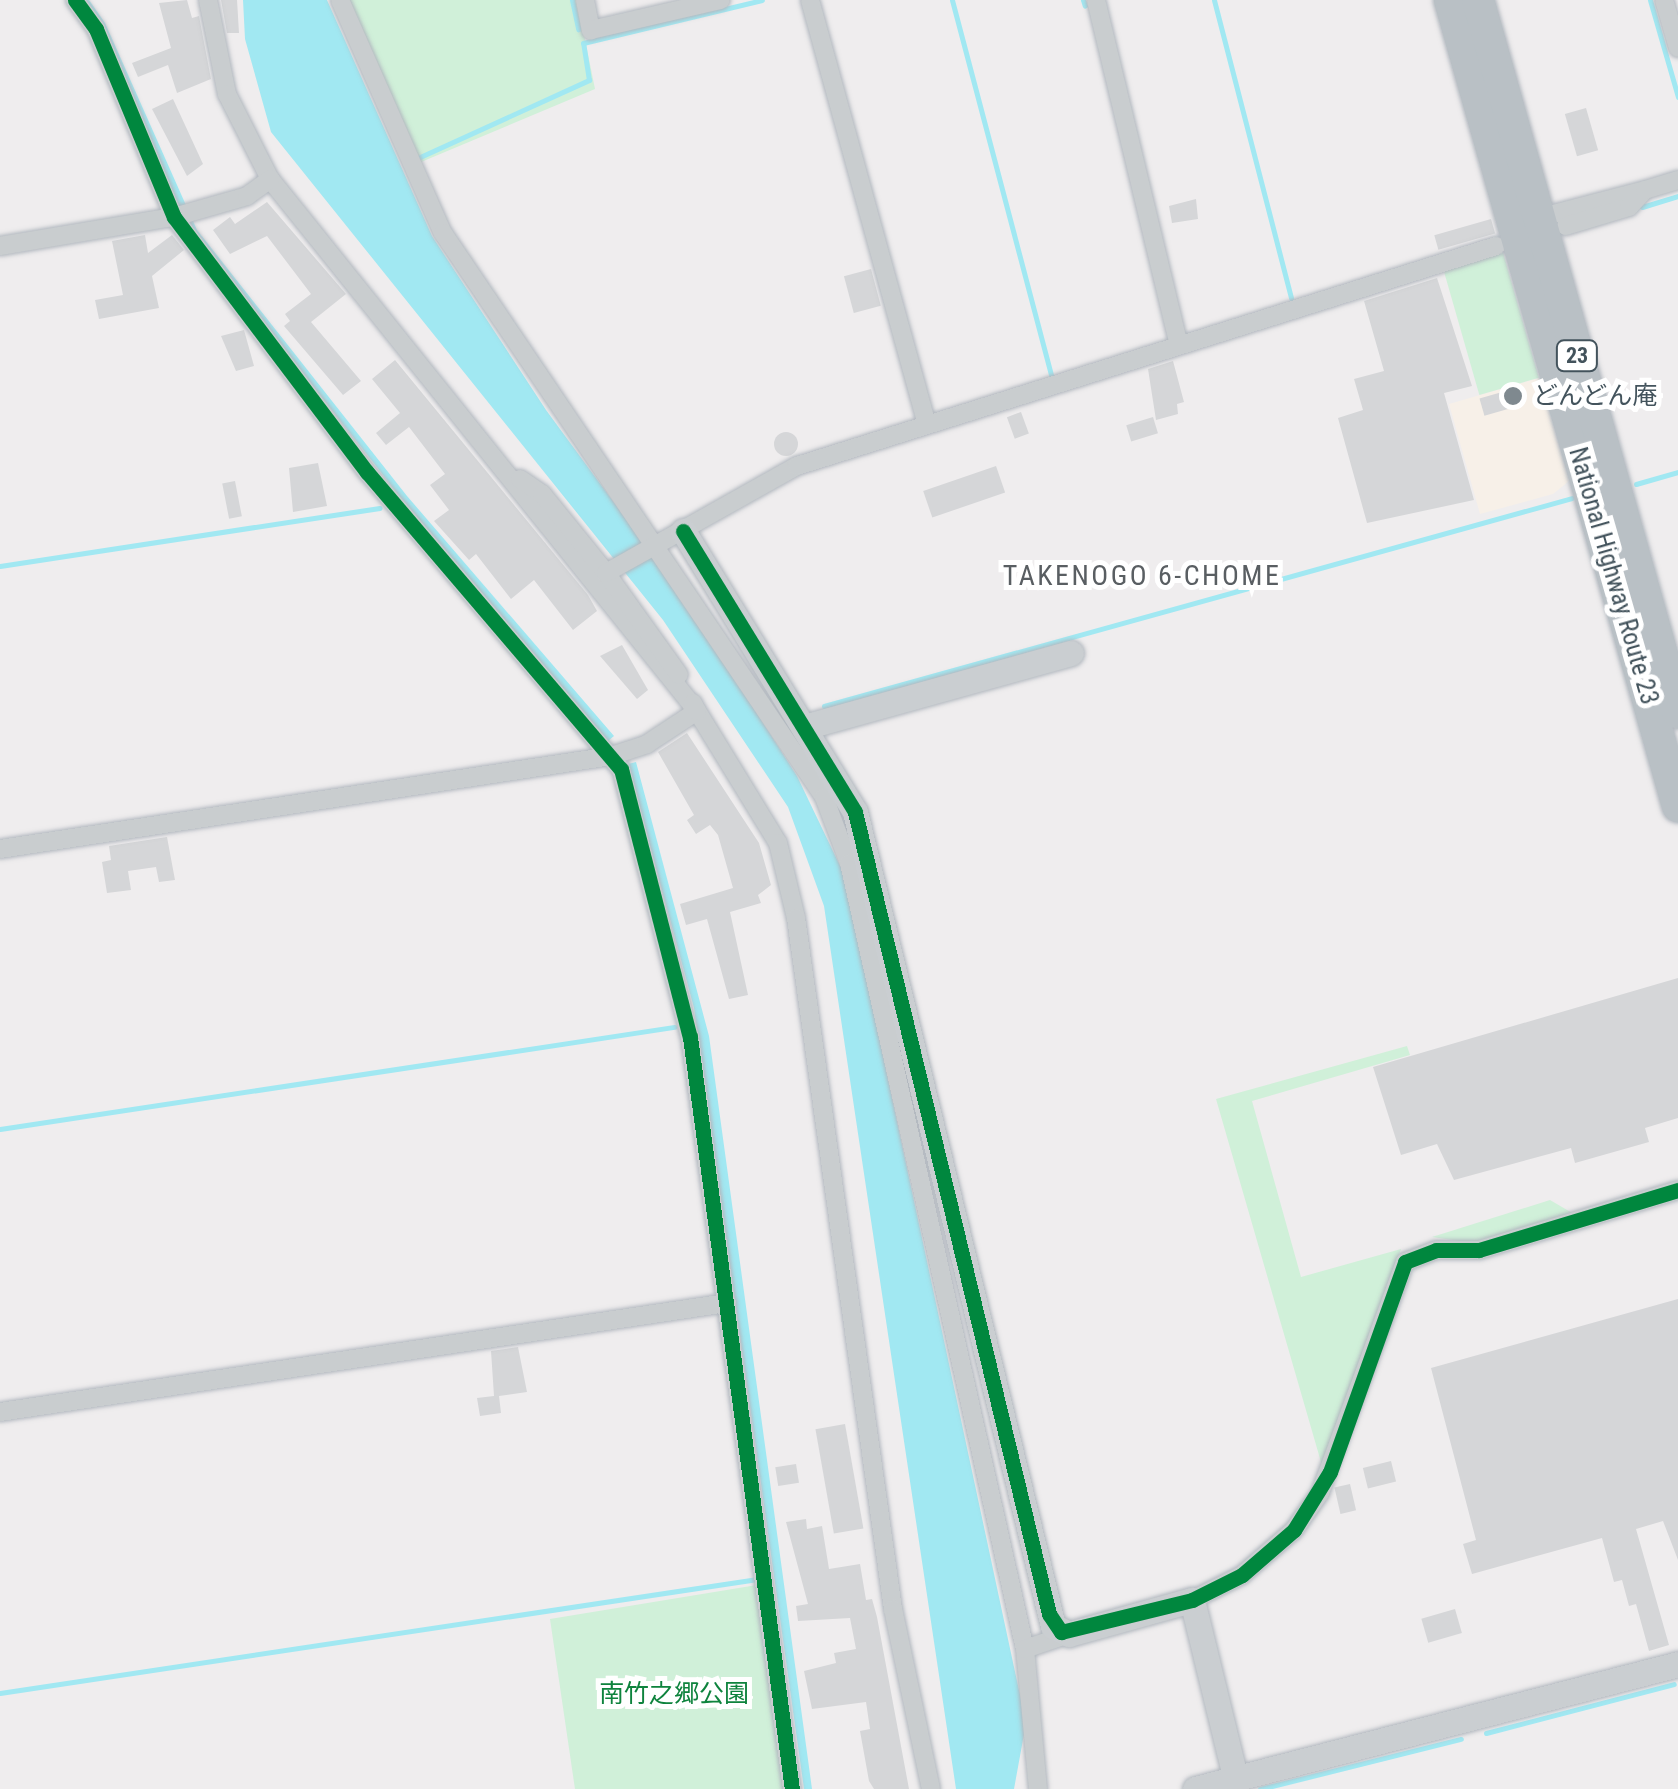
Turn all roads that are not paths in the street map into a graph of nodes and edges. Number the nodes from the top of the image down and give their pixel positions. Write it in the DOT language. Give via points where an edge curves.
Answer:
graph roads {
  1 [pos="75,0"];
  2 [pos="208,0"];
  3 [pos="340,0"];
  4 [pos="585,0"];
  5 [pos="720,0"];
  6 [pos="810,0"];
  7 [pos="1096,0"];
  8 [pos="1450,0"];
  9 [pos="1478,0"];
  10 [pos="1664,0"];
  11 [pos="1678,48"];
  12 [pos="270,179"];
  13 [pos="1678,180"];
  14 [pos="1645,190"];
  15 [pos="183,214"];
  16 [pos="1552,222"];
  17 [pos="0,246"];
  18 [pos="1496,246"];
  19 [pos="1179,346"];
  20 [pos="926,422"];
  21 [pos="504,468"];
  22 [pos="683,531"];
  23 [pos="657,545"];
  24 [pos="610,571"];
  25 [pos="1071,654"];
  26 [pos="697,711"];
  27 [pos="1678,712"];
  28 [pos="804,727"];
  29 [pos="611,756"];
  30 [pos="1678,806"];
  31 [pos="0,849"];
  32 [pos="1678,1190"];
  33 [pos="726,1304"];
  34 [pos="0,1412"];
  35 [pos="1192,1600"];
  36 [pos="1068,1634"];
  37 [pos="1026,1649"];
  38 [pos="1678,1664"];
  39 [pos="1233,1784"];
  40 [pos="792,1789"];
  41 [pos="931,1789"];
  42 [pos="1038,1789"];
  43 [pos="1195,1789"];
  1 -- 15 [label="street" via="96,29"];
  2 -- 12 [label="street" via="227,94"];
  3 -- 23 [label="street" via="443,232"];
  4 -- 5 [label="street" via="591,30"];
  6 -- 20 [label="street"];
  7 -- 19 [label="street"];
  8 -- 30 [label="highway, National Highway Route 23 / 23"];
  9 -- 16 [label="highway, National Highway Route 23 / 23"];
  10 -- 11 [label="street"];
  12 -- 15 [label="street" via="247,196"];
  12 -- 21 [label="street"];
  13 -- 14 [label="street"];
  14 -- 16 [label="street"];
  14 -- 16 [label="street" via="1629,206"];
  15 -- 17 [label="street"];
  15 -- 29 [label="street" via="367,472"];
  16 -- 27 [label="highway, National Highway Route 23 / 23"];
  18 -- 19 [label="street"];
  19 -- 20 [label="street"];
  20 -- 22 [label="street" via="798,466"];
  21 -- 24 [label="street" via="542,494"];
  21 -- 26 [label="street"];
  22 -- 23 [label="street"];
  22 -- 28 [label="street"];
  23 -- 24 [label="street"];
  23 -- 37 [label="street" via="824,797 849,863"];
  24 -- 26 [label="street" via="669,656"];
  25 -- 28 [label="street"];
  26 -- 29 [label="street" via="648,744"];
  26 -- 41 [label="street" via="778,843 788,878 894,1609"];
  28 -- 36 [label="street" via="855,812 866,848 1049,1614 1053,1626"];
  29 -- 31 [label="street"];
  29 -- 33 [label="street" via="621,769 686,1017"];
  32 -- 35 [label="street" via="1478,1250 1436,1250 1405,1262 1320,1493 1294,1530 1250,1568"];
  33 -- 34 [label="street"];
  33 -- 40 [label="street"];
  35 -- 36 [label="street"];
  35 -- 39 [label="street"];
  36 -- 37 [label="street"];
  37 -- 42 [label="street"];
  38 -- 39 [label="street"];
  39 -- 43 [label="street"];
}
